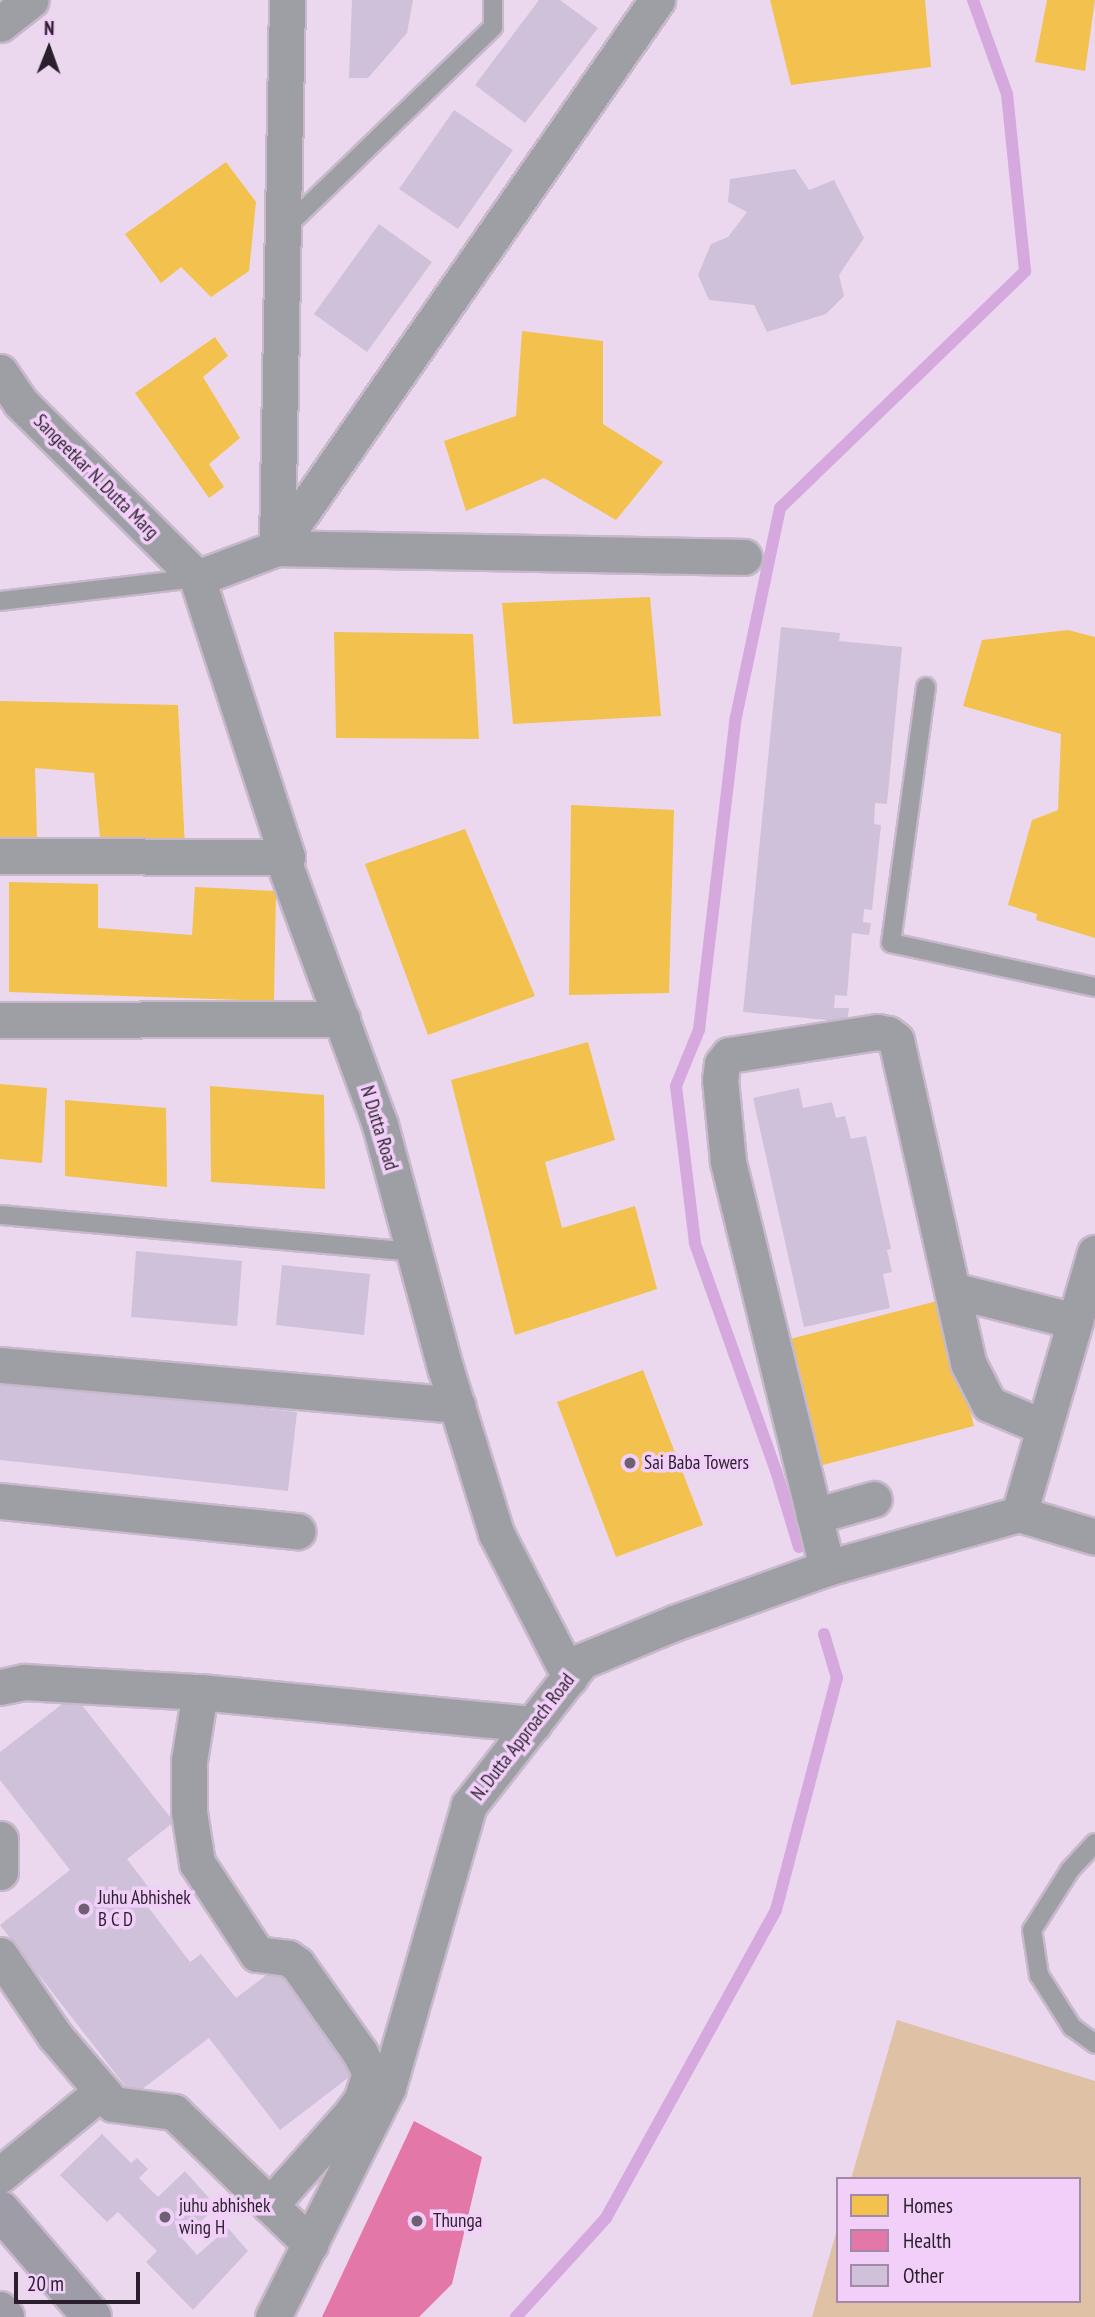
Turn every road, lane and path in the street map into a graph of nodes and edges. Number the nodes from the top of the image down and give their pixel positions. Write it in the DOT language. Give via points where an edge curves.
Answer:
graph roads {
  1 [pos="31,0"];
  2 [pos="287,0"];
  3 [pos="493,0"];
  4 [pos="657,0"];
  5 [pos="0,24"];
  6 [pos="283,229"];
  7 [pos="0,372"];
  8 [pos="278,548"];
  9 [pos="744,557"];
  10 [pos="197,578"];
  11 [pos="0,601"];
  12 [pos="926,687"];
  13 [pos="0,856"];
  14 [pos="287,857"];
  15 [pos="1095,987"];
  16 [pos="342,1019"];
  17 [pos="0,1020"];
  18 [pos="0,1215"];
  19 [pos="415,1252"];
  20 [pos="1095,1253"];
  21 [pos="952,1290"];
  22 [pos="1075,1321"];
  23 [pos="0,1365"];
  24 [pos="457,1405"];
  25 [pos="1043,1427"];
  26 [pos="874,1499"];
  27 [pos="0,1501"];
  28 [pos="1019,1514"];
  29 [pos="814,1516"];
  30 [pos="297,1531"];
  31 [pos="1095,1537"];
  32 [pos="827,1568"];
  33 [pos="570,1677"];
  34 [pos="0,1688"];
  35 [pos="200,1692"];
  36 [pos="533,1724"];
  37 [pos="0,1839"];
  38 [pos="1095,1843"];
  39 [pos="0,1872"];
  40 [pos="0,1955"];
  41 [pos="1095,2044"];
  42 [pos="379,2080"];
  43 [pos="102,2091"];
  44 [pos="0,2175"];
  45 [pos="270,2205"];
  46 [pos="0,2210"];
  47 [pos="310,2244"];
  48 [pos="0,2311"];
  49 [pos="5,2317"];
  50 [pos="92,2317"];
  51 [pos="273,2317"];
  1 -- 5 [label="street"];
  2 -- 6 [label="street"];
  3 -- 6 [label="lane" via="493,27"];
  4 -- 8 [label="street"];
  6 -- 8 [label="street"];
  7 -- 10 [label="street, Sangeetkar N. Dutta Marg" via="20,402"];
  8 -- 9 [label="street"];
  8 -- 10 [label="street"];
  10 -- 11 [label="lane"];
  10 -- 14 [label="street, N Dutta Road"];
  12 -- 15 [label="lane" via="891,943"];
  13 -- 14 [label="street"];
  14 -- 16 [label="street, N Dutta Road" via="283,860"];
  16 -- 17 [label="street"];
  16 -- 19 [label="street, N Dutta Road" via="380,1125"];
  18 -- 19 [label="lane"];
  19 -- 24 [label="street, N Dutta Road"];
  20 -- 22 [label="street"];
  21 -- 22 [label="street"];
  21 -- 25 [label="street" via="968,1363 989,1404"];
  21 -- 29 [label="street" via="896,1040 877,1032 729,1055 722,1064 720,1080 728,1161"];
  22 -- 25 [label="street"];
  23 -- 24 [label="street"];
  24 -- 33 [label="street, N Dutta Road" via="496,1533"];
  25 -- 28 [label="street"];
  26 -- 29 [label="street"];
  27 -- 30 [label="street"];
  28 -- 31 [label="street"];
  28 -- 32 [label="street, N. Dutta Approach Road"];
  29 -- 32 [label="street"];
  32 -- 33 [label="street, N. Dutta Approach Road" via="582,1661"];
  33 -- 36 [label="street, N. Dutta Approach Road"];
  34 -- 35 [label="street" via="24,1682"];
  35 -- 36 [label="street"];
  35 -- 42 [label="street" via="189,1760 189,1812 197,1863 257,1954 288,1958 297,1964"];
  36 -- 42 [label="street, N. Dutta Approach Road" via="469,1805"];
  37 -- 39 [label="street"];
  38 -- 41 [label="lane" via="1070,1870 1032,1930 1040,1975 1072,2027"];
  40 -- 43 [label="street" via="55,2036"];
  42 -- 45 [label="street"];
  42 -- 47 [label="street, N. Dutta Approach Road"];
  43 -- 44 [label="street"];
  43 -- 45 [label="street" via="113,2104 174,2112"];
  45 -- 47 [label="street"];
  46 -- 50 [label="main road"];
  47 -- 51 [label="street, N. Dutta Approach Road"];
  48 -- 49 [label="main road"];
}
